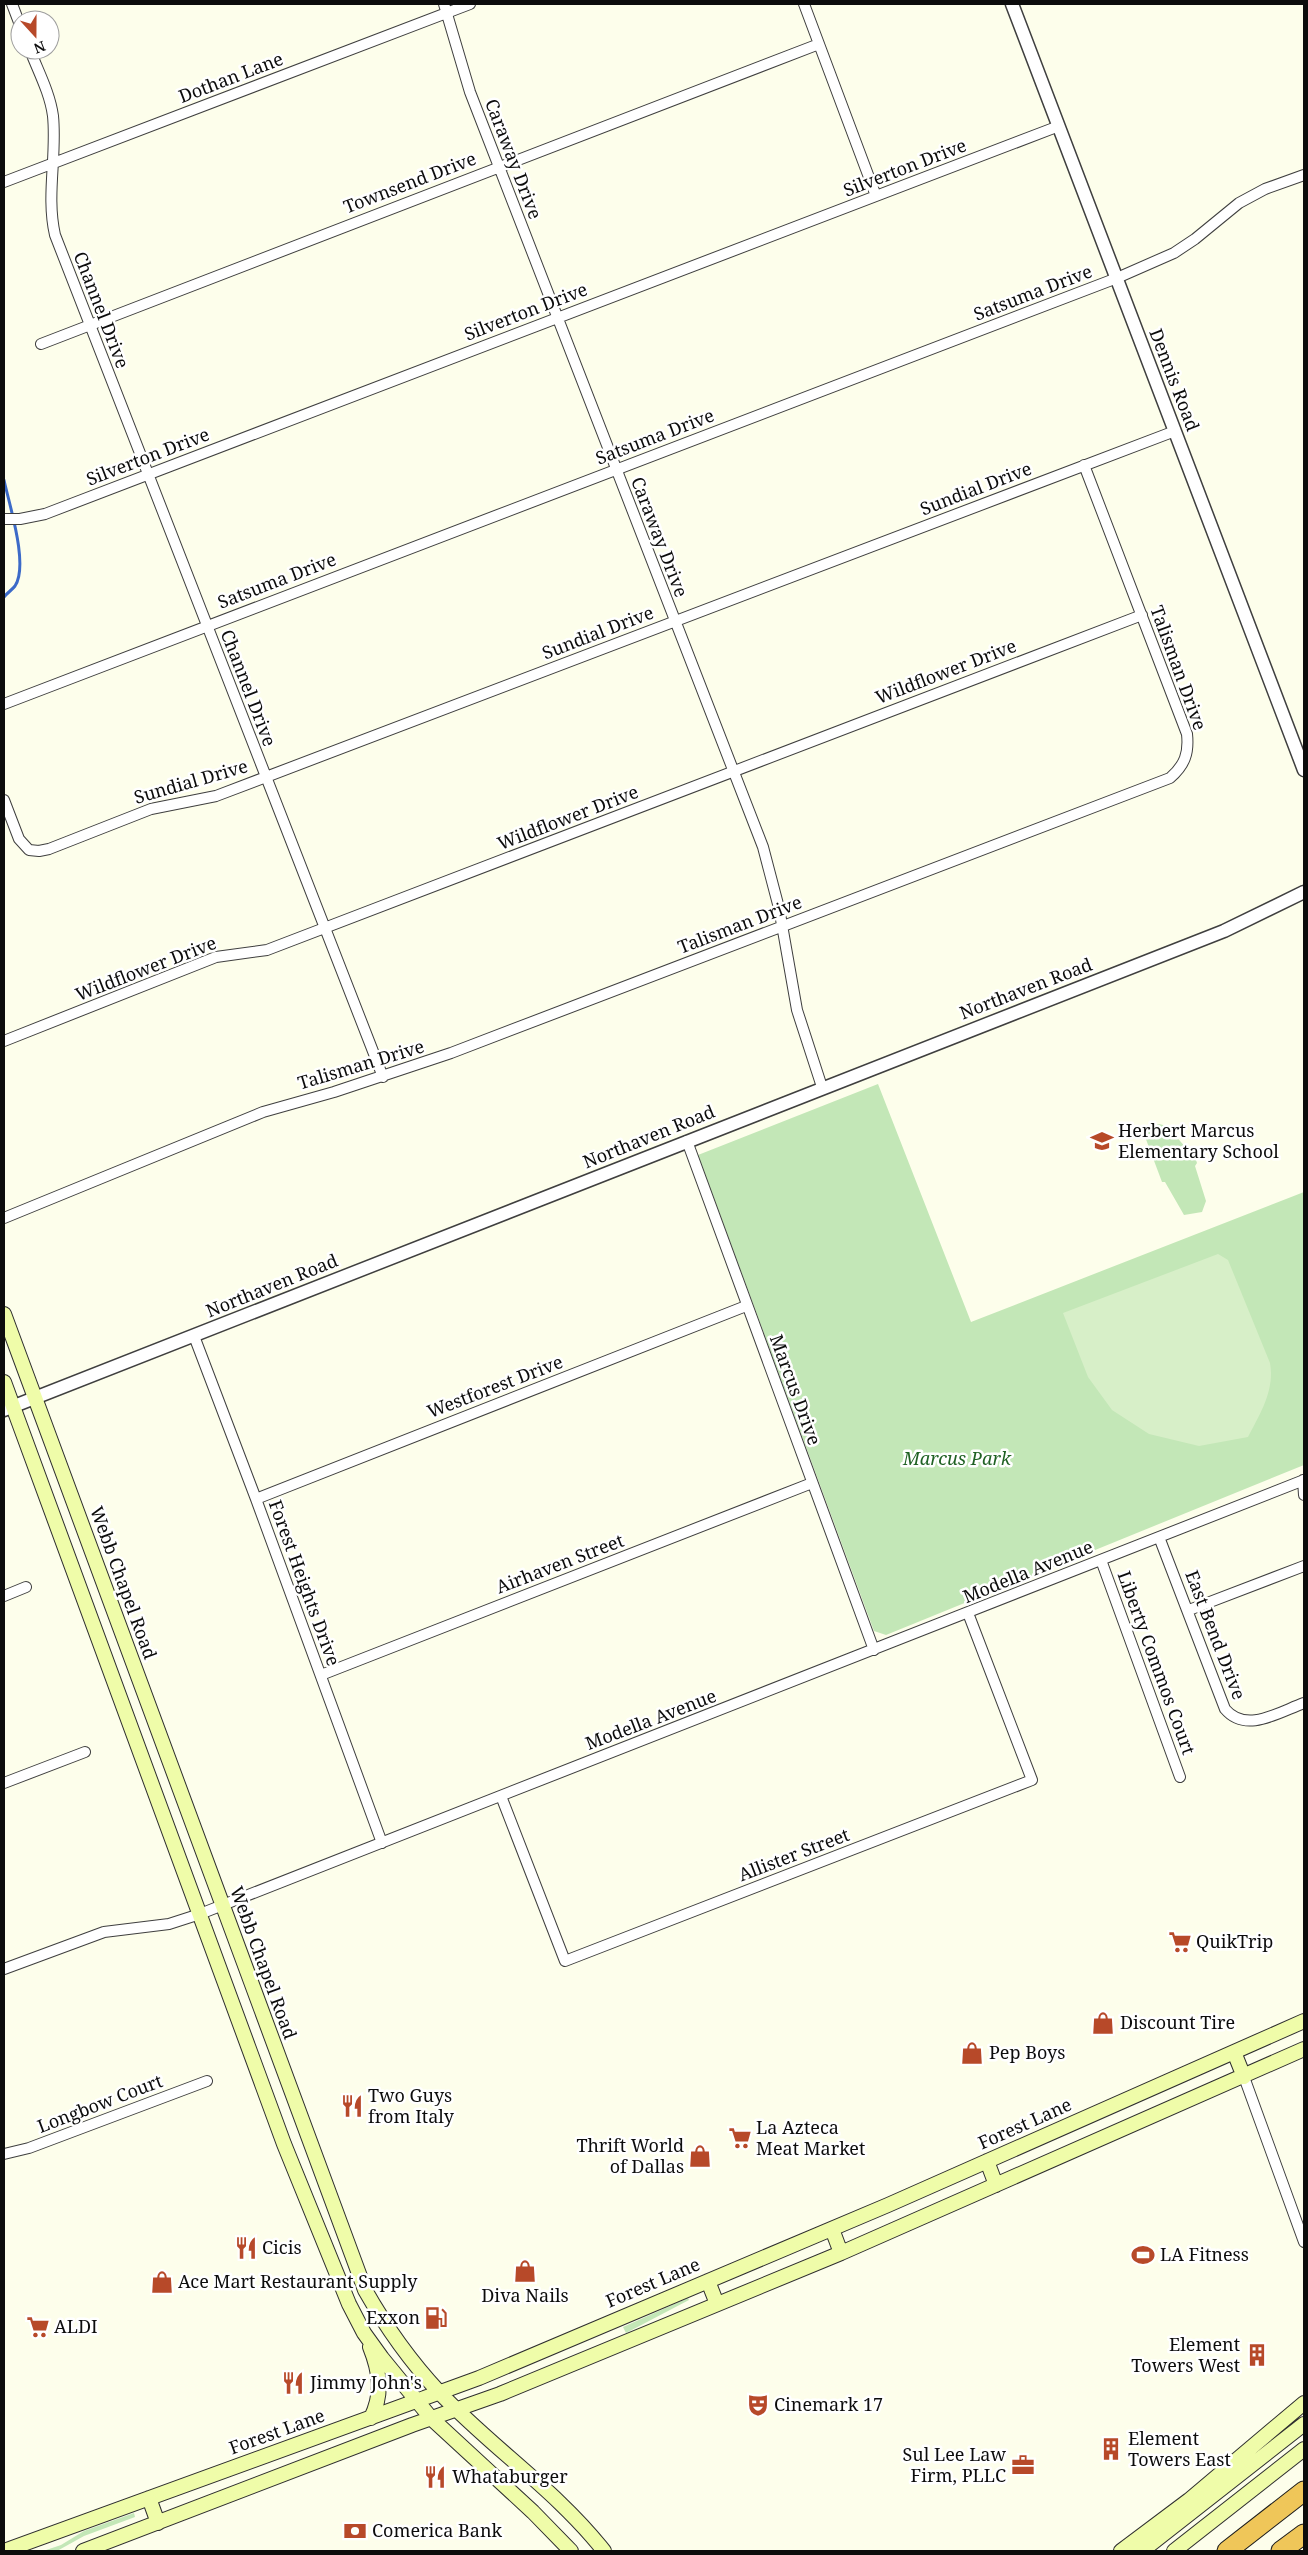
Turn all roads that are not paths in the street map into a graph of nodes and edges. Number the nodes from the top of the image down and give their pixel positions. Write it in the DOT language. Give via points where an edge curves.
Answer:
graph roads {
  1 [pos="470,4"];
  2 [pos="804,4"];
  3 [pos="1012,4"];
  4 [pos="445,8"];
  5 [pos="819,44"];
  6 [pos="34,60"];
  7 [pos="1059,126"];
  8 [pos="52,164"];
  9 [pos="498,167"];
  10 [pos="1304,175"];
  11 [pos="4,182"];
  12 [pos="876,196"];
  13 [pos="1117,278"];
  14 [pos="557,318"];
  15 [pos="89,324"];
  16 [pos="41,344"];
  17 [pos="1175,431"];
  18 [pos="1084,465"];
  19 [pos="615,470"];
  20 [pos="147,476"];
  21 [pos="6,519"];
  22 [pos="1142,615"];
  23 [pos="674,621"];
  24 [pos="206,625"];
  25 [pos="4,704"];
  26 [pos="1304,770"];
  27 [pos="734,772"];
  28 [pos="266,777"];
  29 [pos="4,800"];
  30 [pos="1304,892"];
  31 [pos="782,927"];
  32 [pos="324,928"];
  33 [pos="4,1041"];
  34 [pos="383,1077"];
  35 [pos="822,1087"];
  36 [pos="687,1141"];
  37 [pos="4,1218"];
  38 [pos="746,1306"];
  39 [pos="4,1314"];
  40 [pos="194,1336"];
  41 [pos="4,1382"];
  42 [pos="34,1397"];
  43 [pos="8,1408"];
  44 [pos="1304,1480"];
  45 [pos="812,1483"];
  46 [pos="1304,1495"];
  47 [pos="256,1499"];
  48 [pos="1159,1537"];
  49 [pos="1101,1560"];
  50 [pos="1304,1566"];
  51 [pos="26,1588"];
  52 [pos="4,1596"];
  53 [pos="1189,1610"];
  54 [pos="968,1613"];
  55 [pos="874,1650"];
  56 [pos="321,1675"];
  57 [pos="1304,1703"];
  58 [pos="85,1752"];
  59 [pos="1180,1777"];
  60 [pos="4,1783"];
  61 [pos="502,1796"];
  62 [pos="382,1842"];
  63 [pos="222,1906"];
  64 [pos="200,1914"];
  65 [pos="4,1969"];
  66 [pos="1304,2021"];
  67 [pos="1304,2049"];
  68 [pos="1234,2052"];
  69 [pos="1244,2077"];
  70 [pos="207,2081"];
  71 [pos="4,2154"];
  72 [pos="986,2161"];
  73 [pos="996,2185"];
  74 [pos="832,2229"];
  75 [pos="346,2240"];
  76 [pos="1304,2242"];
  77 [pos="327,2250"];
  78 [pos="841,2252"];
  79 [pos="708,2281"];
  80 [pos="717,2304"];
  81 [pos="364,2333"];
  82 [pos="440,2392"];
  83 [pos="417,2401"];
  84 [pos="1304,2403"];
  85 [pos="458,2410"];
  86 [pos="371,2418"];
  87 [pos="432,2418"];
  88 [pos="1304,2424"];
  89 [pos="1304,2449"];
  90 [pos="278,2452"];
  91 [pos="286,2473"];
  92 [pos="1304,2492"];
  93 [pos="149,2498"];
  94 [pos="158,2523"];
  95 [pos="1304,2534"];
  96 [pos="4,2551"];
  97 [pos="83,2551"];
  98 [pos="571,2551"];
  99 [pos="604,2551"];
  100 [pos="1121,2551"];
  101 [pos="1142,2551"];
  102 [pos="1174,2551"];
  103 [pos="1227,2551"];
  104 [pos="1282,2551"];
  1 -- 4 [label="street, Dothan Lane"];
  2 -- 5 [label="street"];
  3 -- 7 [label="street, Dennis Road"];
  4 -- 8 [label="street, Dothan Lane"];
  4 -- 9 [label="street, Caraway Drive" via="470,92"];
  5 -- 9 [label="street, Townsend Drive"];
  5 -- 12 [label="street"];
  6 -- 8 [label="street, Channel Drive" via="53,116"];
  7 -- 12 [label="street, Silverton Drive"];
  7 -- 13 [label="street, Dennis Road"];
  8 -- 11 [label="street, Dothan Lane"];
  8 -- 15 [label="street, Channel Drive" via="51,218"];
  9 -- 14 [label="street, Caraway Drive"];
  9 -- 15 [label="street, Townsend Drive"];
  10 -- 13 [label="street, Satsuma Drive" via="1265,189 1239,203 1174,253"];
  12 -- 14 [label="street, Silverton Drive"];
  13 -- 17 [label="street, Dennis Road"];
  13 -- 19 [label="street, Satsuma Drive"];
  14 -- 19 [label="street, Caraway Drive"];
  14 -- 20 [label="street, Silverton Drive"];
  15 -- 16 [label="street, Townsend Drive"];
  15 -- 20 [label="street, Channel Drive"];
  17 -- 18 [label="street, Sundial Drive"];
  17 -- 26 [label="street, Dennis Road"];
  18 -- 22 [label="street, Talisman Drive"];
  18 -- 23 [label="street, Sundial Drive"];
  19 -- 23 [label="street, Caraway Drive"];
  19 -- 24 [label="street, Satsuma Drive"];
  20 -- 21 [label="street, Silverton Drive" via="45,514"];
  20 -- 24 [label="street, Channel Drive"];
  22 -- 27 [label="street, Wildflower Drive"];
  22 -- 31 [label="street, Talisman Drive" via="1187,734 1189,749 1178,771 1170,778"];
  23 -- 27 [label="street, Caraway Drive"];
  23 -- 28 [label="street, Sundial Drive"];
  24 -- 25 [label="street, Satsuma Drive"];
  24 -- 28 [label="street, Channel Drive"];
  27 -- 31 [label="street, Caraway Drive" via="773,879"];
  27 -- 32 [label="street, Wildflower Drive"];
  28 -- 29 [label="street, Sundial Drive" via="216,796 151,808 39,851 29,850 19,839"];
  28 -- 32 [label="street, Channel Drive"];
  30 -- 35 [label="street, Northaven Road" via="1224,931"];
  31 -- 34 [label="street, Talisman Drive"];
  31 -- 35 [label="street, Caraway Drive" via="797,1010"];
  32 -- 33 [label="street, Wildflower Drive" via="267,950 216,958"];
  32 -- 34 [label="street, Channel Drive"];
  34 -- 37 [label="street, Talisman Drive" via="263,1112"];
  35 -- 36 [label="street, Northaven Road"];
  36 -- 38 [label="street, Marcus Drive"];
  36 -- 40 [label="street, Northaven Road"];
  38 -- 45 [label="street, Marcus Drive"];
  38 -- 47 [label="street, Westforest Drive"];
  39 -- 42 [label="main road, Webb Chapel Road"];
  40 -- 42 [label="street, Northaven Road"];
  40 -- 47 [label="street, Forest Heights Drive"];
  41 -- 43 [label="main road"];
  42 -- 43 [label="street, Northaven Road"];
  42 -- 63 [label="main road, Webb Chapel Road"];
  43 -- 64 [label="main road"];
  44 -- 46 [label="street"];
  44 -- 48 [label="street, Modella Avenue"];
  45 -- 55 [label="street, Marcus Drive"];
  45 -- 56 [label="street, Airhaven Street"];
  47 -- 56 [label="street, Forest Heights Drive"];
  48 -- 49 [label="street, Modella Avenue"];
  48 -- 53 [label="street, East Bend Drive"];
  49 -- 54 [label="street, Modella Avenue"];
  49 -- 59 [label="street, Liberty Commos Court"];
  50 -- 53 [label="street"];
  51 -- 52 [label="street"];
  53 -- 57 [label="street, East Bend Drive" via="1225,1709 1239,1721 1252,1722"];
  54 -- 55 [label="street, Modella Avenue"];
  54 -- 61 [label="street, Allister Street" via="1032,1780 565,1961"];
  55 -- 61 [label="street, Modella Avenue"];
  56 -- 62 [label="street, Forest Heights Drive"];
  58 -- 60 [label="street"];
  61 -- 62 [label="street, Modella Avenue"];
  62 -- 63 [label="street, Modella Avenue"];
  63 -- 64 [label="street, Modella Avenue"];
  63 -- 75 [label="main road, Webb Chapel Road"];
  64 -- 65 [label="street, Modella Avenue" via="169,1924 117,1928"];
  64 -- 77 [label="main road" via="284,2144"];
  66 -- 68 [label="main road, Forest Lane"];
  67 -- 69 [label="main road"];
  68 -- 69 [label="main road"];
  68 -- 72 [label="main road, Forest Lane"];
  69 -- 73 [label="main road"];
  69 -- 76 [label="street"];
  70 -- 71 [label="street, Longbow Court" via="29,2148"];
  72 -- 73 [label="main road"];
  72 -- 74 [label="main road, Forest Lane"];
  73 -- 78 [label="main road"];
  74 -- 78 [label="main road"];
  74 -- 79 [label="main road, Forest Lane"];
  75 -- 77 [label="main road"];
  75 -- 82 [label="main road, Webb Chapel Road" via="365,2290 376,2308 401,2348"];
  77 -- 81 [label="main road"];
  78 -- 80 [label="main road"];
  79 -- 80 [label="main road"];
  79 -- 82 [label="main road, Forest Lane"];
  80 -- 85 [label="main road"];
  81 -- 83 [label="main road"];
  81 -- 86 [label="main road" via="379,2376 380,2393"];
  82 -- 83 [label="main road, Forest Lane"];
  82 -- 85 [label="main road, Webb Chapel Road"];
  83 -- 86 [label="main road, Forest Lane"];
  83 -- 87 [label="main road"];
  84 -- 100 [label="main road" via="1189,2500"];
  85 -- 87 [label="main road"];
  85 -- 99 [label="main road, Webb Chapel Road" via="572,2514"];
  86 -- 90 [label="main road, Forest Lane"];
  87 -- 91 [label="main road"];
  87 -- 98 [label="main road"];
  88 -- 101 [label="main road"];
  89 -- 102 [label="main road"];
  90 -- 91 [label="main road"];
  90 -- 93 [label="main road, Forest Lane"];
  91 -- 94 [label="main road"];
  92 -- 103 [label="highway"];
  93 -- 94 [label="main road"];
  93 -- 96 [label="main road, Forest Lane"];
  94 -- 97 [label="main road"];
  95 -- 104 [label="highway"];
}
